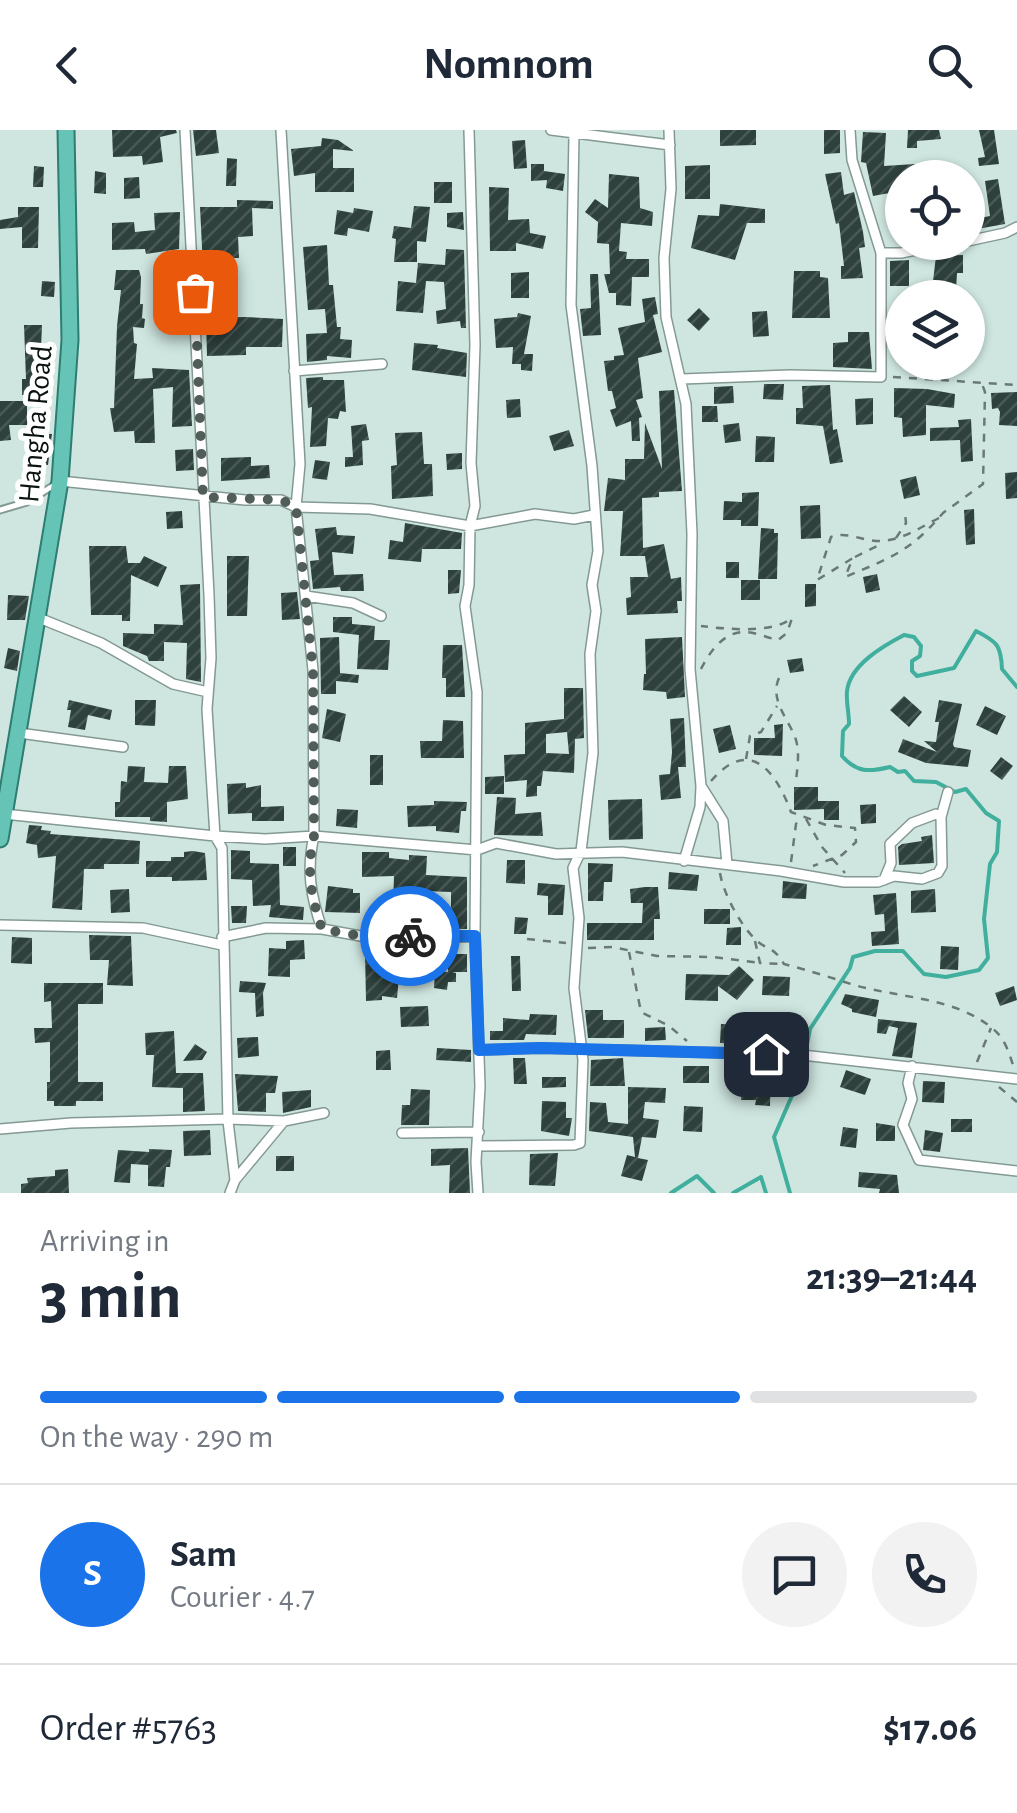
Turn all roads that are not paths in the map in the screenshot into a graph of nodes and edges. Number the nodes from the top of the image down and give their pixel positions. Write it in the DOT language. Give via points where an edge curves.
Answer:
graph roads {
  1 [pos="66,130"];
  2 [pos="185,130"];
  3 [pos="281,130"];
  4 [pos="469,130"];
  5 [pos="551,130"];
  6 [pos="669,130"];
  7 [pos="850,130"];
  8 [pos="574,134"];
  9 [pos="670,146"];
  10 [pos="1017,227"];
  11 [pos="985,237"];
  12 [pos="881,253"];
  13 [pos="885,253"];
  14 [pos="382,364"];
  15 [pos="294,371"];
  16 [pos="682,379"];
  17 [pos="60,482"];
  18 [pos="203,497"];
  19 [pos="296,507"];
  20 [pos="0,510"];
  21 [pos="594,515"];
  22 [pos="470,526"];
  23 [pos="306,596"];
  24 [pos="381,616"];
  25 [pos="39,618"];
  26 [pos="208,692"];
  27 [pos="19,733"];
  28 [pos="123,747"];
  29 [pos="702,787"];
  30 [pos="948,792"];
  31 [pos="4,814"];
  32 [pos="941,817"];
  33 [pos="215,836"];
  34 [pos="314,836"];
  35 [pos="0,838"];
  36 [pos="477,850"];
  37 [pos="580,852"];
  38 [pos="684,861"];
  39 [pos="727,864"];
  40 [pos="884,880"];
  41 [pos="0,925"];
  42 [pos="322,929"];
  43 [pos="475,936"];
  44 [pos="222,941"];
  45 [pos="479,1050"];
  46 [pos="580,1050"];
  47 [pos="912,1066"];
  48 [pos="1017,1079"];
  49 [pos="324,1113"];
  50 [pos="228,1121"];
  51 [pos="284,1121"];
  52 [pos="0,1129"];
  53 [pos="479,1132"];
  54 [pos="402,1133"];
  55 [pos="479,1146"];
  56 [pos="1017,1170"];
  57 [pos="235,1180"];
  58 [pos="230,1193"];
  59 [pos="478,1193"];
  1 -- 17 [label="highway, Hangha Road" via="70,340"];
  2 -- 18 [label="street"];
  3 -- 15 [label="street"];
  4 -- 22 [label="street" via="475,506"];
  5 -- 8 [label="street"];
  6 -- 9 [label="street"];
  7 -- 12 [label="street" via="852,160"];
  8 -- 9 [label="street"];
  8 -- 21 [label="street" via="571,304"];
  9 -- 16 [label="street" via="666,317"];
  10 -- 11 [label="street"];
  12 -- 13 [label="street"];
  12 -- 16 [label="street" via="882,376"];
  14 -- 15 [label="street"];
  15 -- 19 [label="street"];
  16 -- 29 [label="street" via="690,455 691,681"];
  17 -- 18 [label="street"];
  17 -- 20 [label="lane"];
  17 -- 25 [label="highway, Hangha Road"];
  18 -- 19 [label="street" via="281,500"];
  18 -- 26 [label="street"];
  19 -- 22 [label="street" via="370,508"];
  19 -- 23 [label="street"];
  21 -- 22 [label="street" via="536,514"];
  21 -- 37 [label="street" via="594,732"];
  22 -- 36 [label="street" via="464,606 477,692"];
  23 -- 24 [label="street" via="353,603"];
  23 -- 34 [label="street"];
  25 -- 26 [label="street" via="173,684"];
  25 -- 27 [label="highway, Hangha Road"];
  26 -- 33 [label="street"];
  27 -- 28 [label="street"];
  27 -- 31 [label="highway, Hangha Road"];
  29 -- 38 [label="street"];
  29 -- 39 [label="street" via="723,822"];
  30 -- 32 [label="street"];
  31 -- 33 [label="street"];
  31 -- 35 [label="highway, Hangha Road"];
  32 -- 40 [label="street" via="912,823 890,844"];
  32 -- 40 [label="street" via="938,873"];
  33 -- 34 [label="street"];
  33 -- 44 [label="street" via="222,848"];
  34 -- 36 [label="street"];
  34 -- 42 [label="street" via="310,895"];
  36 -- 37 [label="street" via="496,844"];
  36 -- 43 [label="street"];
  37 -- 38 [label="street"];
  37 -- 46 [label="street" via="573,868"];
  38 -- 39 [label="street"];
  39 -- 40 [label="street" via="852,882"];
  41 -- 44 [label="street" via="143,928"];
  42 -- 43 [label="street" via="366,937"];
  42 -- 44 [label="street" via="266,928"];
  43 -- 45 [label="street"];
  44 -- 50 [label="street"];
  45 -- 46 [label="street"];
  45 -- 53 [label="street"];
  46 -- 47 [label="street" via="802,1055"];
  46 -- 55 [label="street" via="580,1143"];
  47 -- 48 [label="street"];
  47 -- 56 [label="street" via="903,1125 919,1160"];
  49 -- 51 [label="street"];
  50 -- 51 [label="street"];
  50 -- 52 [label="street"];
  50 -- 57 [label="street"];
  51 -- 57 [label="street"];
  53 -- 54 [label="street"];
  53 -- 55 [label="street"];
  55 -- 59 [label="street"];
  57 -- 58 [label="street"];
}
